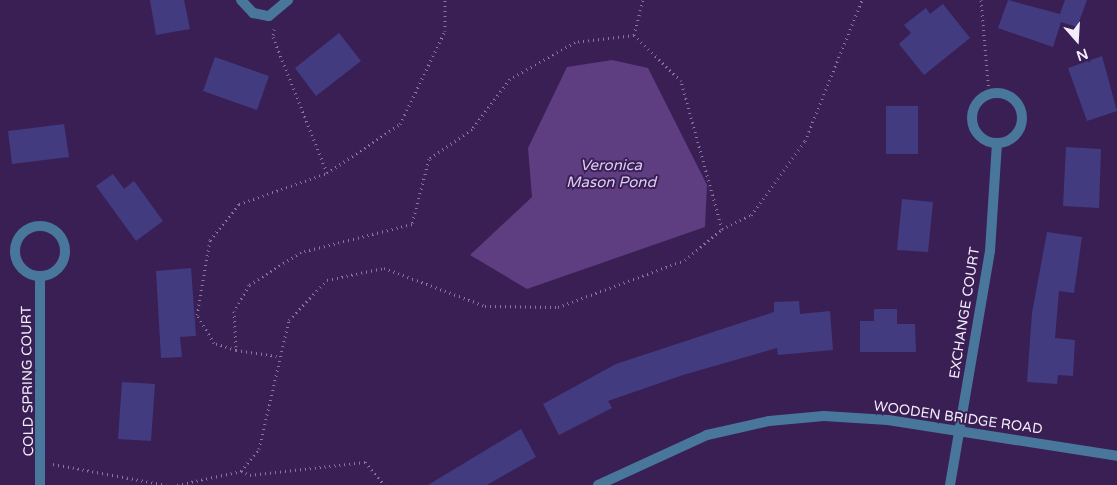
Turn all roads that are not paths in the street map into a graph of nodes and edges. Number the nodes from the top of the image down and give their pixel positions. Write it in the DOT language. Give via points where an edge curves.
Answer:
graph roads {
  1 [pos="242,0"];
  2 [pos="288,0"];
  3 [pos="997,144"];
  4 [pos="40,276"];
  5 [pos="959,431"];
  6 [pos="1117,456"];
  7 [pos="40,485"];
  8 [pos="598,485"];
  9 [pos="950,485"];
  1 -- 2 [label="street" via="253,13 276,14"];
  3 -- 3 [label="street" via="980,137 972,122 975,105 988,94 1014,99 1022,114 1019,131"];
  3 -- 5 [label="street, EXCHANGE COURT" via="990,251"];
  4 -- 4 [label="street" via="56,270 65,256 62,239 40,226 24,232 15,256 24,271"];
  4 -- 7 [label="street, COLD SPRING COURT" via="43,462"];
  5 -- 6 [label="street, WOODEN BRIDGE ROAD"];
  5 -- 8 [label="street, WOODEN BRIDGE ROAD" via="824,416 769,421 707,435"];
  5 -- 9 [label="street, EXCHANGE COURT"];
}
